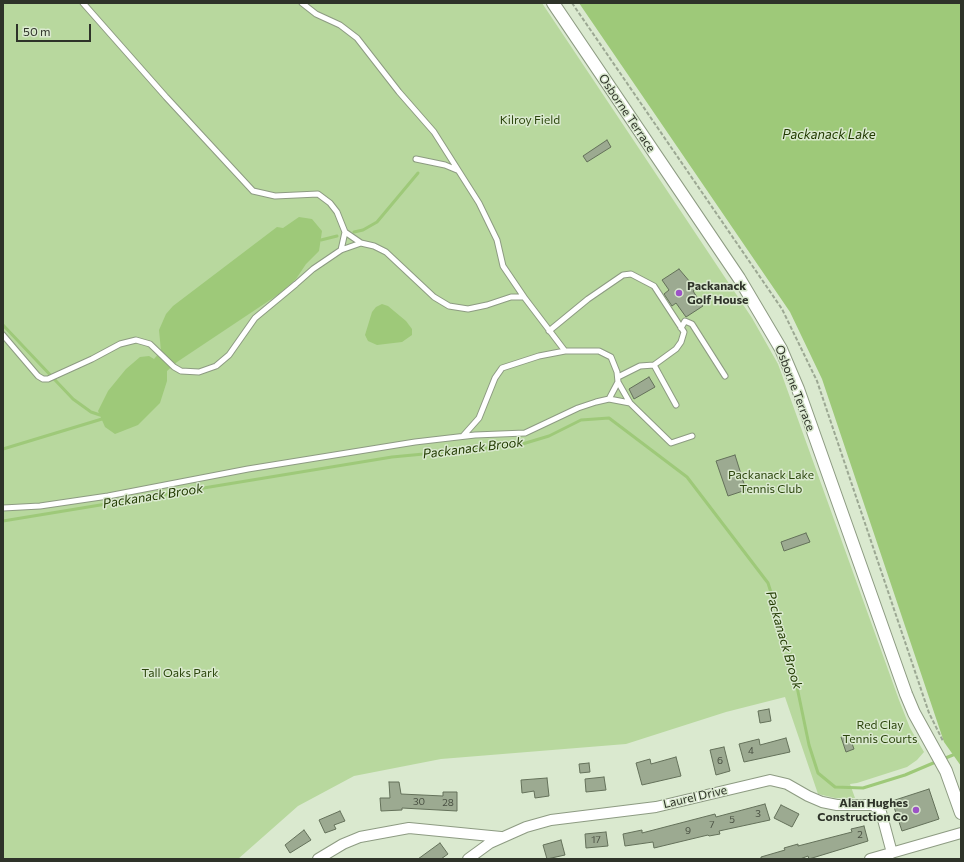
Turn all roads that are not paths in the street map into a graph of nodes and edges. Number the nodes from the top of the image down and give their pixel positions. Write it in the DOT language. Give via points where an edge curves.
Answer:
graph roads {
  1 [pos="83,3"];
  2 [pos="302,3"];
  3 [pos="553,3"];
  4 [pos="416,159"];
  5 [pos="458,170"];
  6 [pos="345,232"];
  7 [pos="361,243"];
  8 [pos="341,250"];
  9 [pos="524,298"];
  10 [pos="682,328"];
  11 [pos="549,331"];
  12 [pos="3,335"];
  13 [pos="565,351"];
  14 [pos="654,365"];
  15 [pos="725,376"];
  16 [pos="618,380"];
  17 [pos="608,399"];
  18 [pos="630,403"];
  19 [pos="676,405"];
  20 [pos="463,436"];
  21 [pos="692,436"];
  22 [pos="3,503"];
  23 [pos="12,507"];
  24 [pos="3,508"];
  25 [pos="961,813"];
  26 [pos="961,833"];
  27 [pos="501,837"];
  28 [pos="892,853"];
  29 [pos="318,859"];
  30 [pos="468,859"];
  31 [pos="870,859"];
  1 -- 6 [label="lane" via="253,191 275,196 318,194 333,206"];
  2 -- 5 [label="lane" via="357,38 430,127"];
  3 -- 25 [label="street, Osborne Terrace" via="739,278 781,349 798,389 906,694 952,784"];
  4 -- 5 [label="lane"];
  5 -- 9 [label="lane" via="479,203 497,240 503,266"];
  6 -- 7 [label="lane"];
  6 -- 8 [label="lane"];
  7 -- 8 [label="lane"];
  7 -- 9 [label="lane" via="386,252 434,297 449,306 468,309 511,297"];
  8 -- 12 [label="lane" via="313,269 255,318 234,349 216,366 207,370 190,372 174,367 150,344 143,341 128,341 48,379 43,379"];
  9 -- 11 [label="lane"];
  10 -- 11 [label="lane" via="654,286 628,273 588,299"];
  10 -- 14 [label="lane" via="684,335 679,346"];
  10 -- 15 [label="lane" via="685,321 692,324"];
  11 -- 13 [label="lane"];
  13 -- 16 [label="lane" via="604,353 613,361"];
  13 -- 20 [label="lane" via="502,368 495,378 480,418"];
  14 -- 16 [label="lane" via="640,366"];
  14 -- 19 [label="lane"];
  16 -- 17 [label="lane"];
  16 -- 18 [label="lane"];
  17 -- 18 [label="lane"];
  17 -- 20 [label="lane" via="578,408 525,433"];
  18 -- 21 [label="lane" via="668,442"];
  20 -- 23 [label="lane" via="248,469 101,497 40,506"];
  22 -- 23 [label="lane"];
  23 -- 24 [label="lane"];
  26 -- 28 [label="street"];
  27 -- 28 [label="street, Laurel Drive" via="552,820 656,807 770,780 787,784 822,802 837,805 873,805 881,812"];
  27 -- 29 [label="street" via="409,828 360,837 342,844"];
  27 -- 30 [label="street, Laurel Drive"];
  28 -- 31 [label="street"];
}
